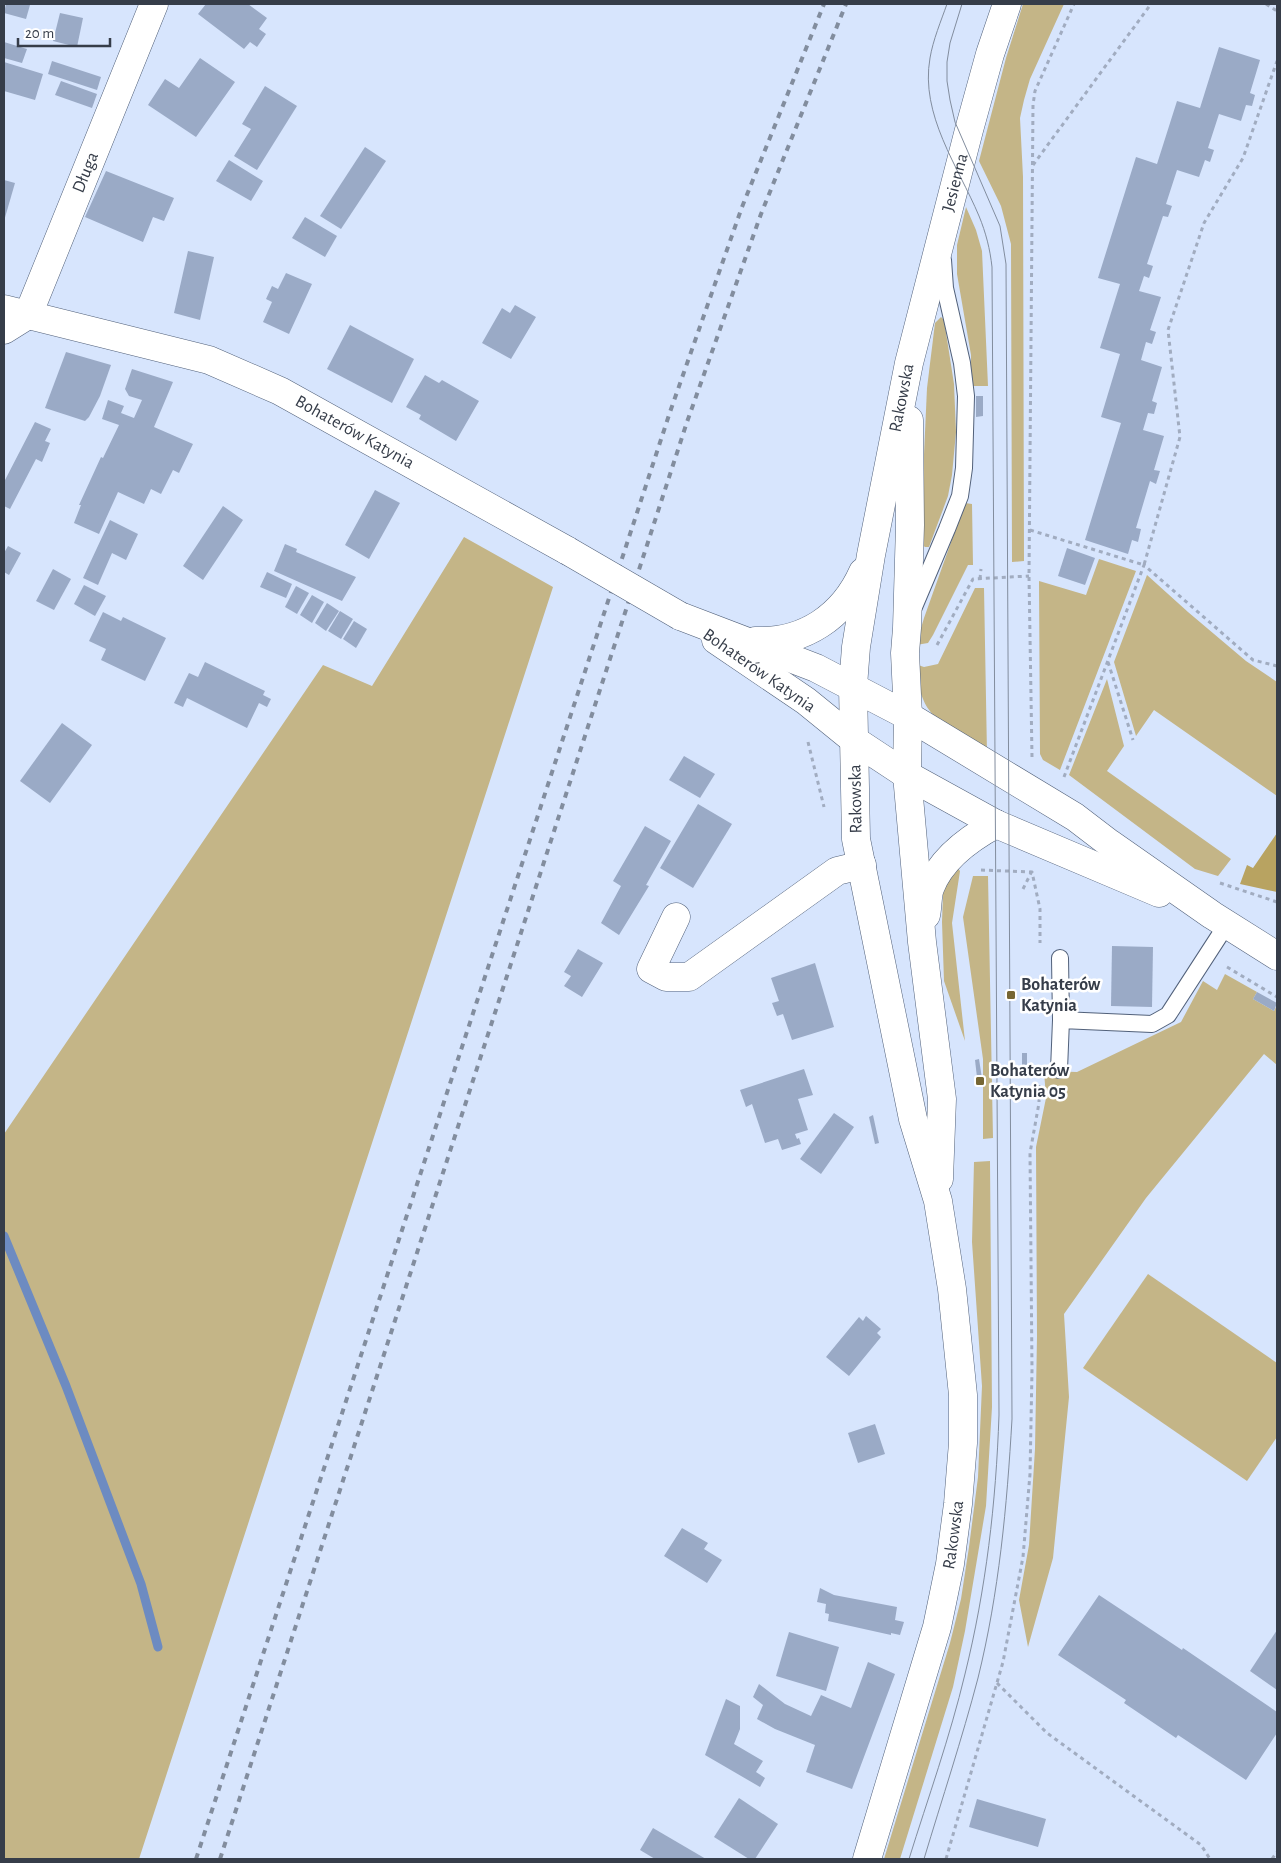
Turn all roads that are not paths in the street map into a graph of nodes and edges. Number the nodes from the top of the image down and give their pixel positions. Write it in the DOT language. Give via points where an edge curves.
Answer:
graph roads {
  1 [pos="154,4"];
  2 [pos="1007,4"];
  3 [pos="944,226"];
  4 [pos="16,312"];
  5 [pos="4,330"];
  6 [pos="909,363"];
  7 [pos="870,555"];
  8 [pos="680,616"];
  9 [pos="907,628"];
  10 [pos="747,641"];
  11 [pos="853,686"];
  12 [pos="908,716"];
  13 [pos="854,740"];
  14 [pos="907,776"];
  15 [pos="996,824"];
  16 [pos="862,865"];
  17 [pos="676,916"];
  18 [pos="1219,920"];
  19 [pos="922,942"];
  20 [pos="1277,956"];
  21 [pos="1060,958"];
  22 [pos="1061,1020"];
  23 [pos="1058,1070"];
  24 [pos="938,1201"];
  25 [pos="867,1859"];
  1 -- 4 [label="street, Długa"];
  2 -- 3 [label="street, Jesienna" via="990,54"];
  3 -- 6 [label="street, Jesienna"];
  3 -- 9 [label="lane" via="945,288 966,396 964,468 960,496"];
  4 -- 5 [label="street"];
  4 -- 8 [label="street, Bohaterów Katynia, bridge" via="210,360 280,391"];
  6 -- 7 [label="street, Rakowska"];
  6 -- 9 [label="street, Rakowska"];
  7 -- 10 [label="street" via="857,585 837,612 815,628 787,639"];
  7 -- 11 [label="street, Rakowska"];
  8 -- 10 [label="street, Bohaterów Katynia"];
  8 -- 13 [label="street, Bohaterów Katynia" via="806,701"];
  9 -- 12 [label="street, Rakowska"];
  10 -- 11 [label="street, Bohaterów Katynia"];
  11 -- 12 [label="street, Bohaterów Katynia"];
  11 -- 13 [label="street, Rakowska"];
  12 -- 14 [label="street, Rakowska"];
  12 -- 18 [label="street, Bohaterów Katynia" via="1075,817"];
  13 -- 14 [label="street, Bohaterów Katynia"];
  13 -- 16 [label="street, Rakowska" via="856,839"];
  14 -- 15 [label="street, Bohaterów Katynia"];
  14 -- 19 [label="street, Rakowska"];
  15 -- 18 [label="street, Bohaterów Katynia"];
  15 -- 19 [label="street" via="958,849 944,865 930,888"];
  16 -- 17 [label="street" via="837,871 689,977 666,977 651,969"];
  16 -- 24 [label="street, Rakowska" via="913,1119"];
  18 -- 20 [label="street, Bohaterów Katynia"];
  18 -- 22 [label="lane" via="1168,1015 1152,1024"];
  19 -- 24 [label="street, Rakowska" via="942,1099"];
  21 -- 22 [label="lane"];
  22 -- 23 [label="lane"];
  24 -- 25 [label="street, Rakowska" via="952,1289 962,1395 963,1443 958,1504 937,1627"];
}
